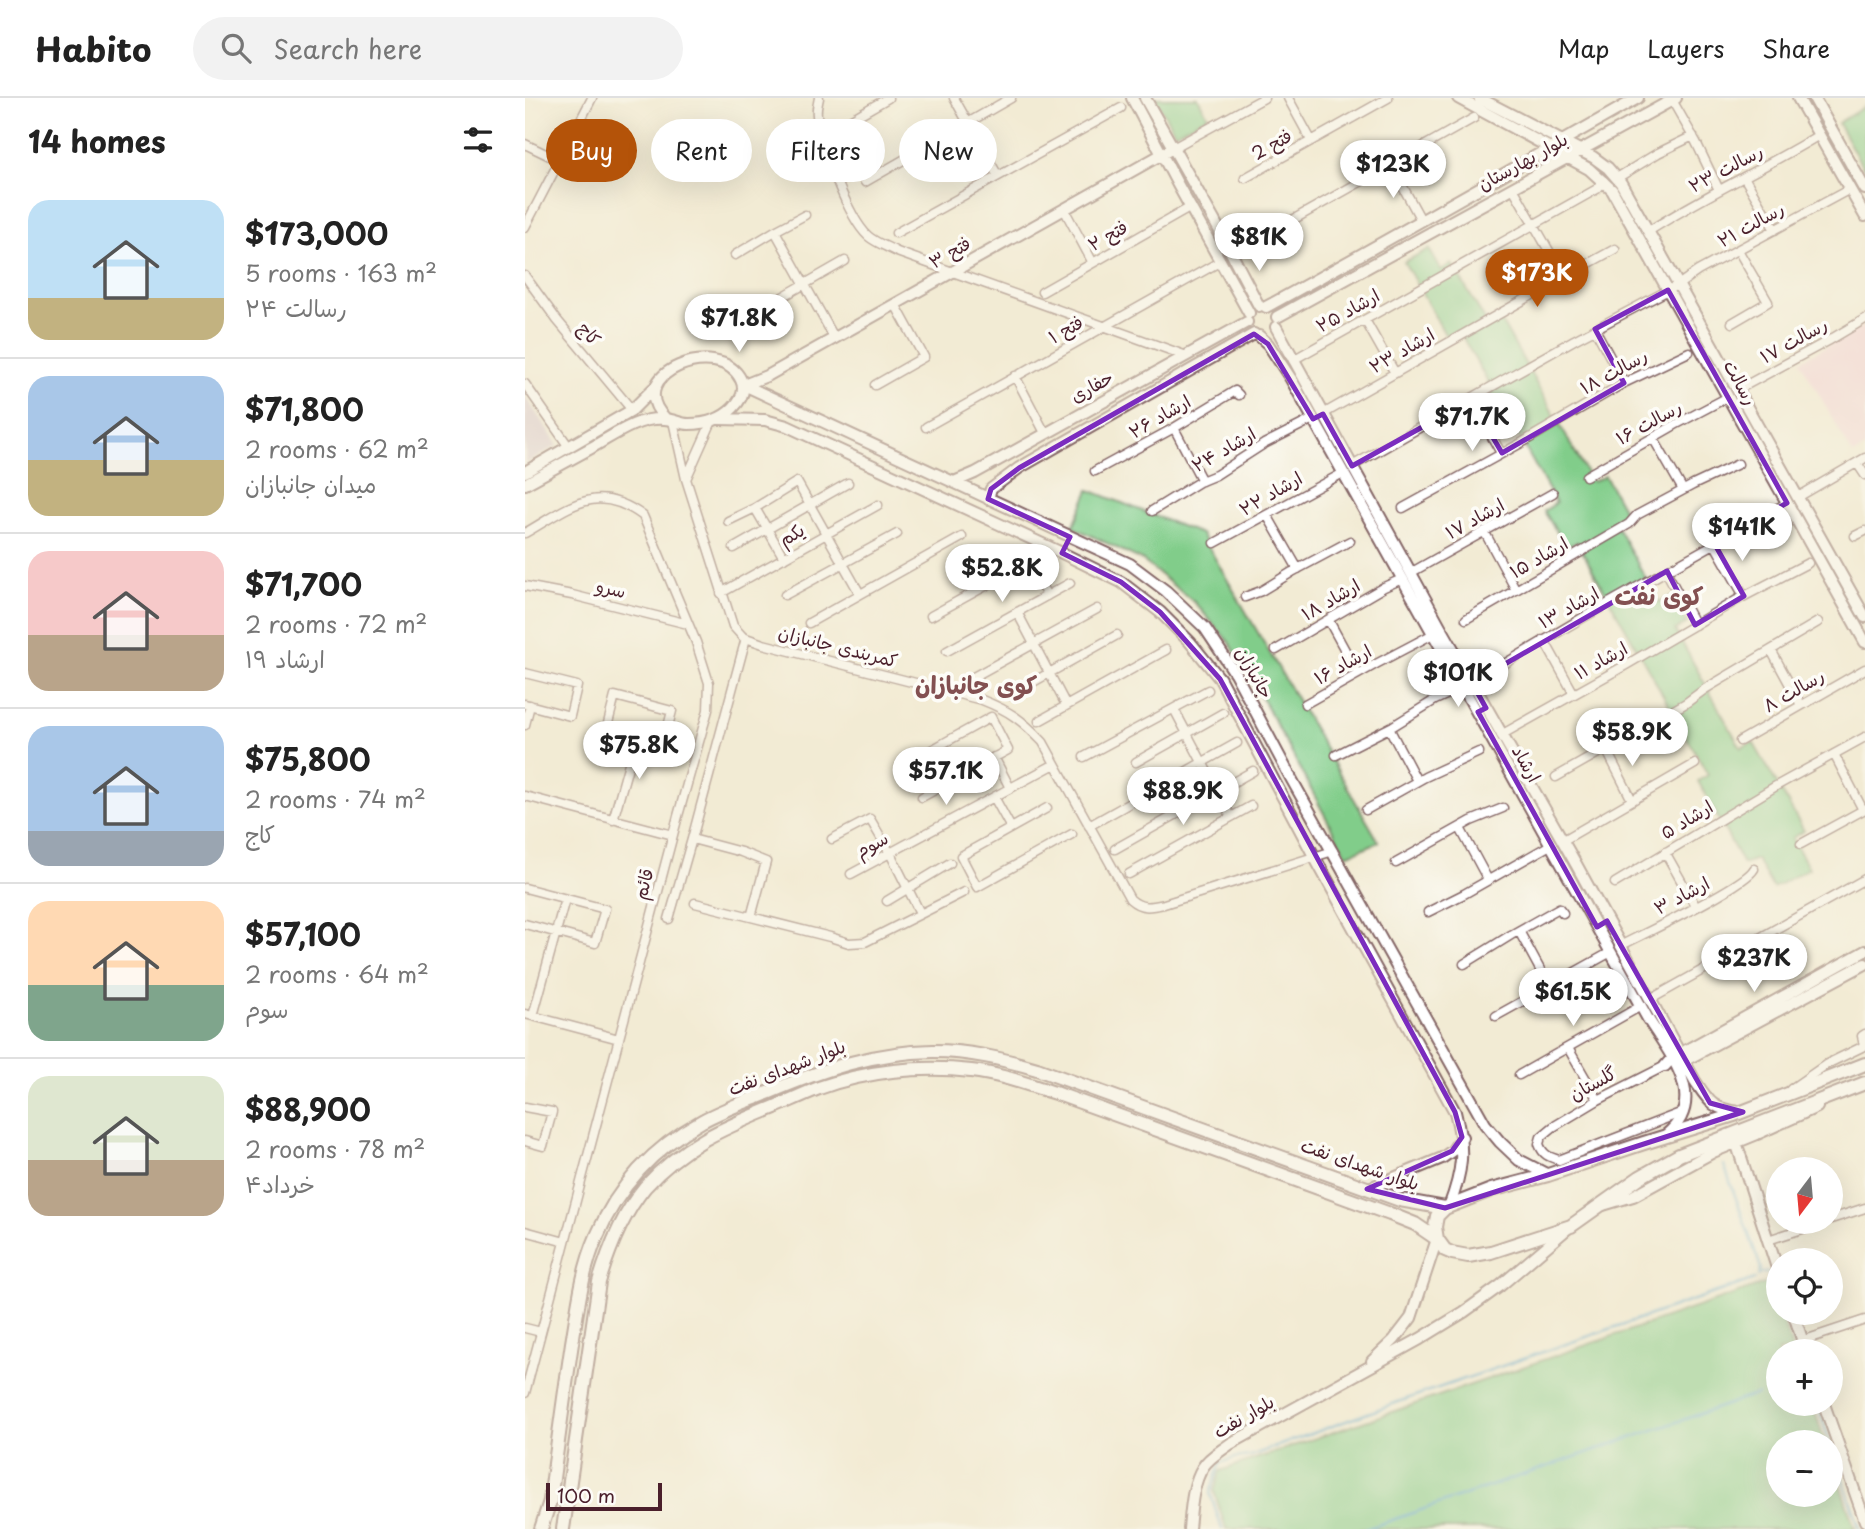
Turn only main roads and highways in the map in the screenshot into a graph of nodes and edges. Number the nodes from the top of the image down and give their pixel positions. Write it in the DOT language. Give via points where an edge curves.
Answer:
graph roads {
  1 [pos="1865,1064"];
  2 [pos="1865,1083"];
  3 [pos="1447,1208"];
  4 [pos="1437,1239"];
  5 [pos="541,1529"];
  6 [pos="563,1529"];
  1 -- 3 [label="main road" via="1743,1112 1491,1190"];
  2 -- 4 [label="main road, بلوار شهدای نفت" via="1679,1155 1571,1226 1468,1256 1445,1250"];
  3 -- 4 [label="main road" via="1437,1216"];
  3 -- 5 [label="main road, بلوار شهدای نفت" via="1400,1200 1037,1069 981,1055 933,1051 889,1055 802,1078 678,1135 634,1175 612,1206 581,1284 550,1501"];
  4 -- 6 [label="main road, بلوار شهدای نفت" via="1390,1214 1010,1079 969,1071 916,1070 865,1075 819,1088 691,1146 661,1171 631,1207 616,1233 599,1282"];
}
